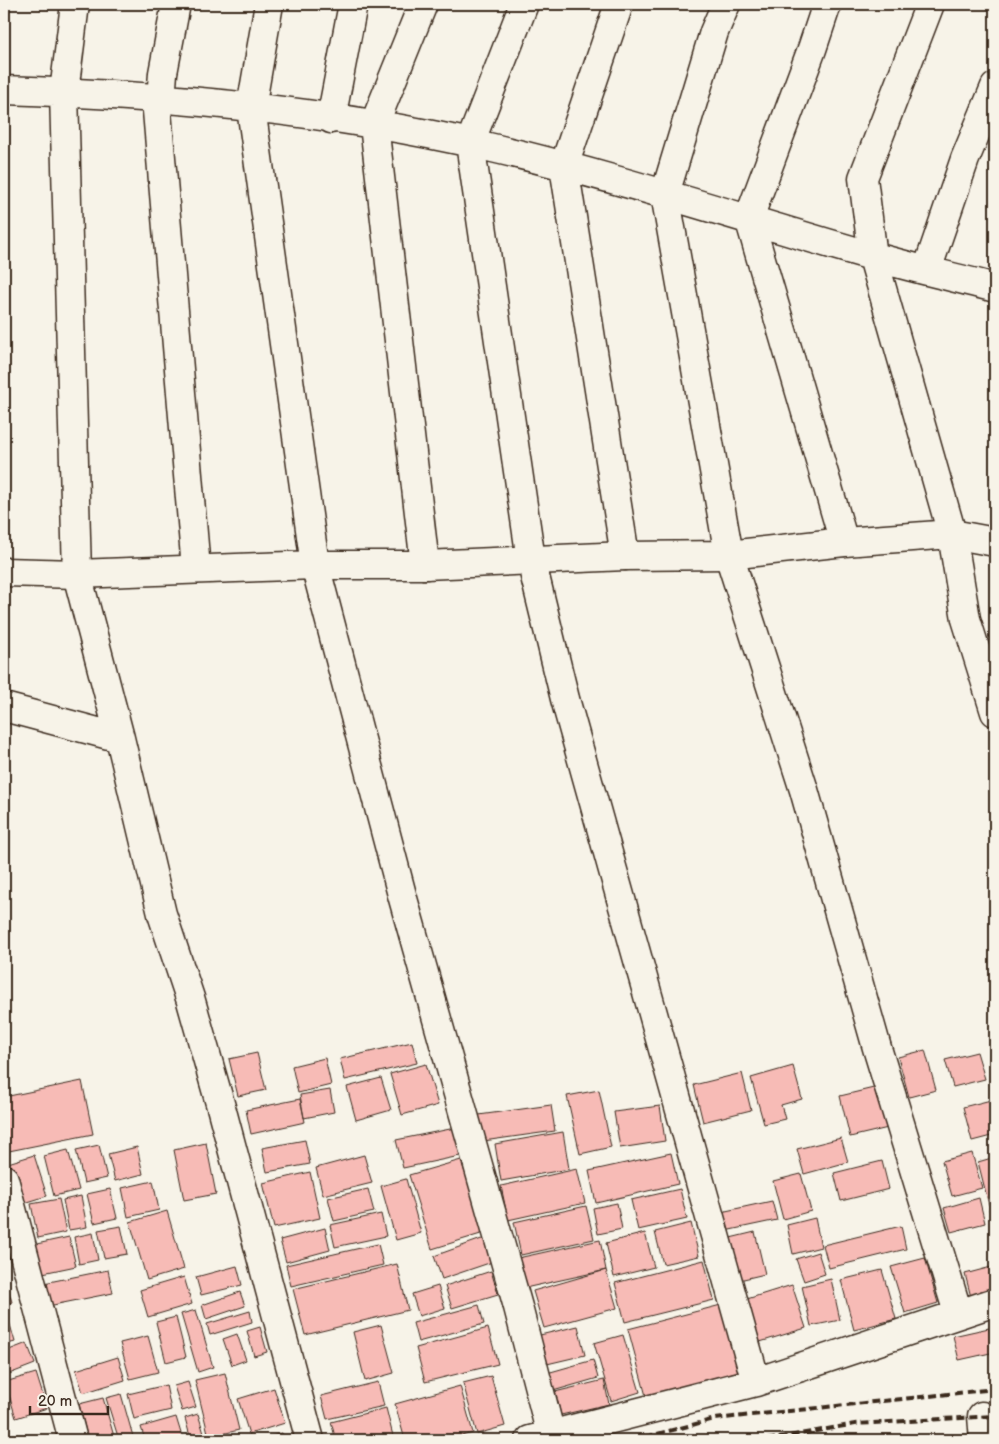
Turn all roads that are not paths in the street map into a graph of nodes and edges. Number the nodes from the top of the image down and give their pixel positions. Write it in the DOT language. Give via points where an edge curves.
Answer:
graph roads {
  1 [pos="76,4"];
  2 [pos="176,4"];
  3 [pos="269,4"];
  4 [pos="352,4"];
  5 [pos="423,4"];
  6 [pos="524,4"];
  7 [pos="619,4"];
  8 [pos="726,4"];
  9 [pos="827,4"];
  10 [pos="930,4"];
  11 [pos="995,87"];
  12 [pos="4,90"];
  13 [pos="64,92"];
  14 [pos="158,99"];
  15 [pos="251,108"];
  16 [pos="331,119"];
  17 [pos="374,125"];
  18 [pos="470,143"];
  19 [pos="564,166"];
  20 [pos="665,194"];
  21 [pos="749,218"];
  22 [pos="873,257"];
  23 [pos="927,270"];
  24 [pos="995,288"];
  25 [pos="952,534"];
  26 [pos="844,542"];
  27 [pos="995,542"];
  28 [pos="729,555"];
  29 [pos="625,556"];
  30 [pos="531,560"];
  31 [pos="315,565"];
  32 [pos="425,565"];
  33 [pos="196,569"];
  34 [pos="4,572"];
  35 [pos="77,574"];
  36 [pos="4,707"];
  37 [pos="995,712"];
  38 [pos="120,738"];
  39 [pos="4,1179"];
  40 [pos="995,1302"];
  41 [pos="958,1313"];
  42 [pos="756,1382"];
  43 [pos="546,1438"];
  44 [pos="73,1440"];
  45 [pos="310,1440"];
  1 -- 13 [label="street"];
  2 -- 14 [label="street"];
  3 -- 15 [label="street"];
  4 -- 16 [label="street"];
  5 -- 17 [label="street"];
  6 -- 18 [label="street"];
  7 -- 19 [label="street"];
  8 -- 20 [label="street" via="714,32"];
  9 -- 21 [label="street"];
  10 -- 22 [label="street" via="863,178"];
  11 -- 23 [label="street" via="965,159"];
  12 -- 13 [label="street"];
  13 -- 14 [label="street"];
  13 -- 35 [label="street"];
  14 -- 15 [label="street"];
  14 -- 33 [label="street"];
  15 -- 16 [label="street"];
  15 -- 31 [label="street"];
  16 -- 17 [label="street"];
  17 -- 18 [label="street"];
  17 -- 32 [label="street"];
  18 -- 19 [label="street"];
  18 -- 30 [label="street"];
  19 -- 20 [label="street"];
  19 -- 29 [label="street"];
  20 -- 21 [label="street"];
  20 -- 28 [label="street"];
  21 -- 22 [label="street"];
  21 -- 26 [label="street"];
  22 -- 23 [label="street"];
  22 -- 25 [label="street"];
  23 -- 24 [label="street"];
  25 -- 26 [label="street"];
  25 -- 27 [label="street"];
  25 -- 37 [label="street" via="966,619"];
  26 -- 28 [label="street"];
  28 -- 29 [label="street"];
  28 -- 41 [label="street" via="804,790 877,1048"];
  29 -- 30 [label="street"];
  30 -- 32 [label="street"];
  30 -- 42 [label="street" via="565,699"];
  31 -- 32 [label="street"];
  31 -- 33 [label="street"];
  31 -- 43 [label="street" via="402,895 511,1280"];
  33 -- 35 [label="street"];
  34 -- 35 [label="street"];
  35 -- 38 [label="street"];
  36 -- 38 [label="street"];
  38 -- 45 [label="street" via="162,914 221,1107"];
  39 -- 44 [label="street"];
  40 -- 41 [label="street"];
  41 -- 42 [label="street"];
  42 -- 43 [label="street"];
}
